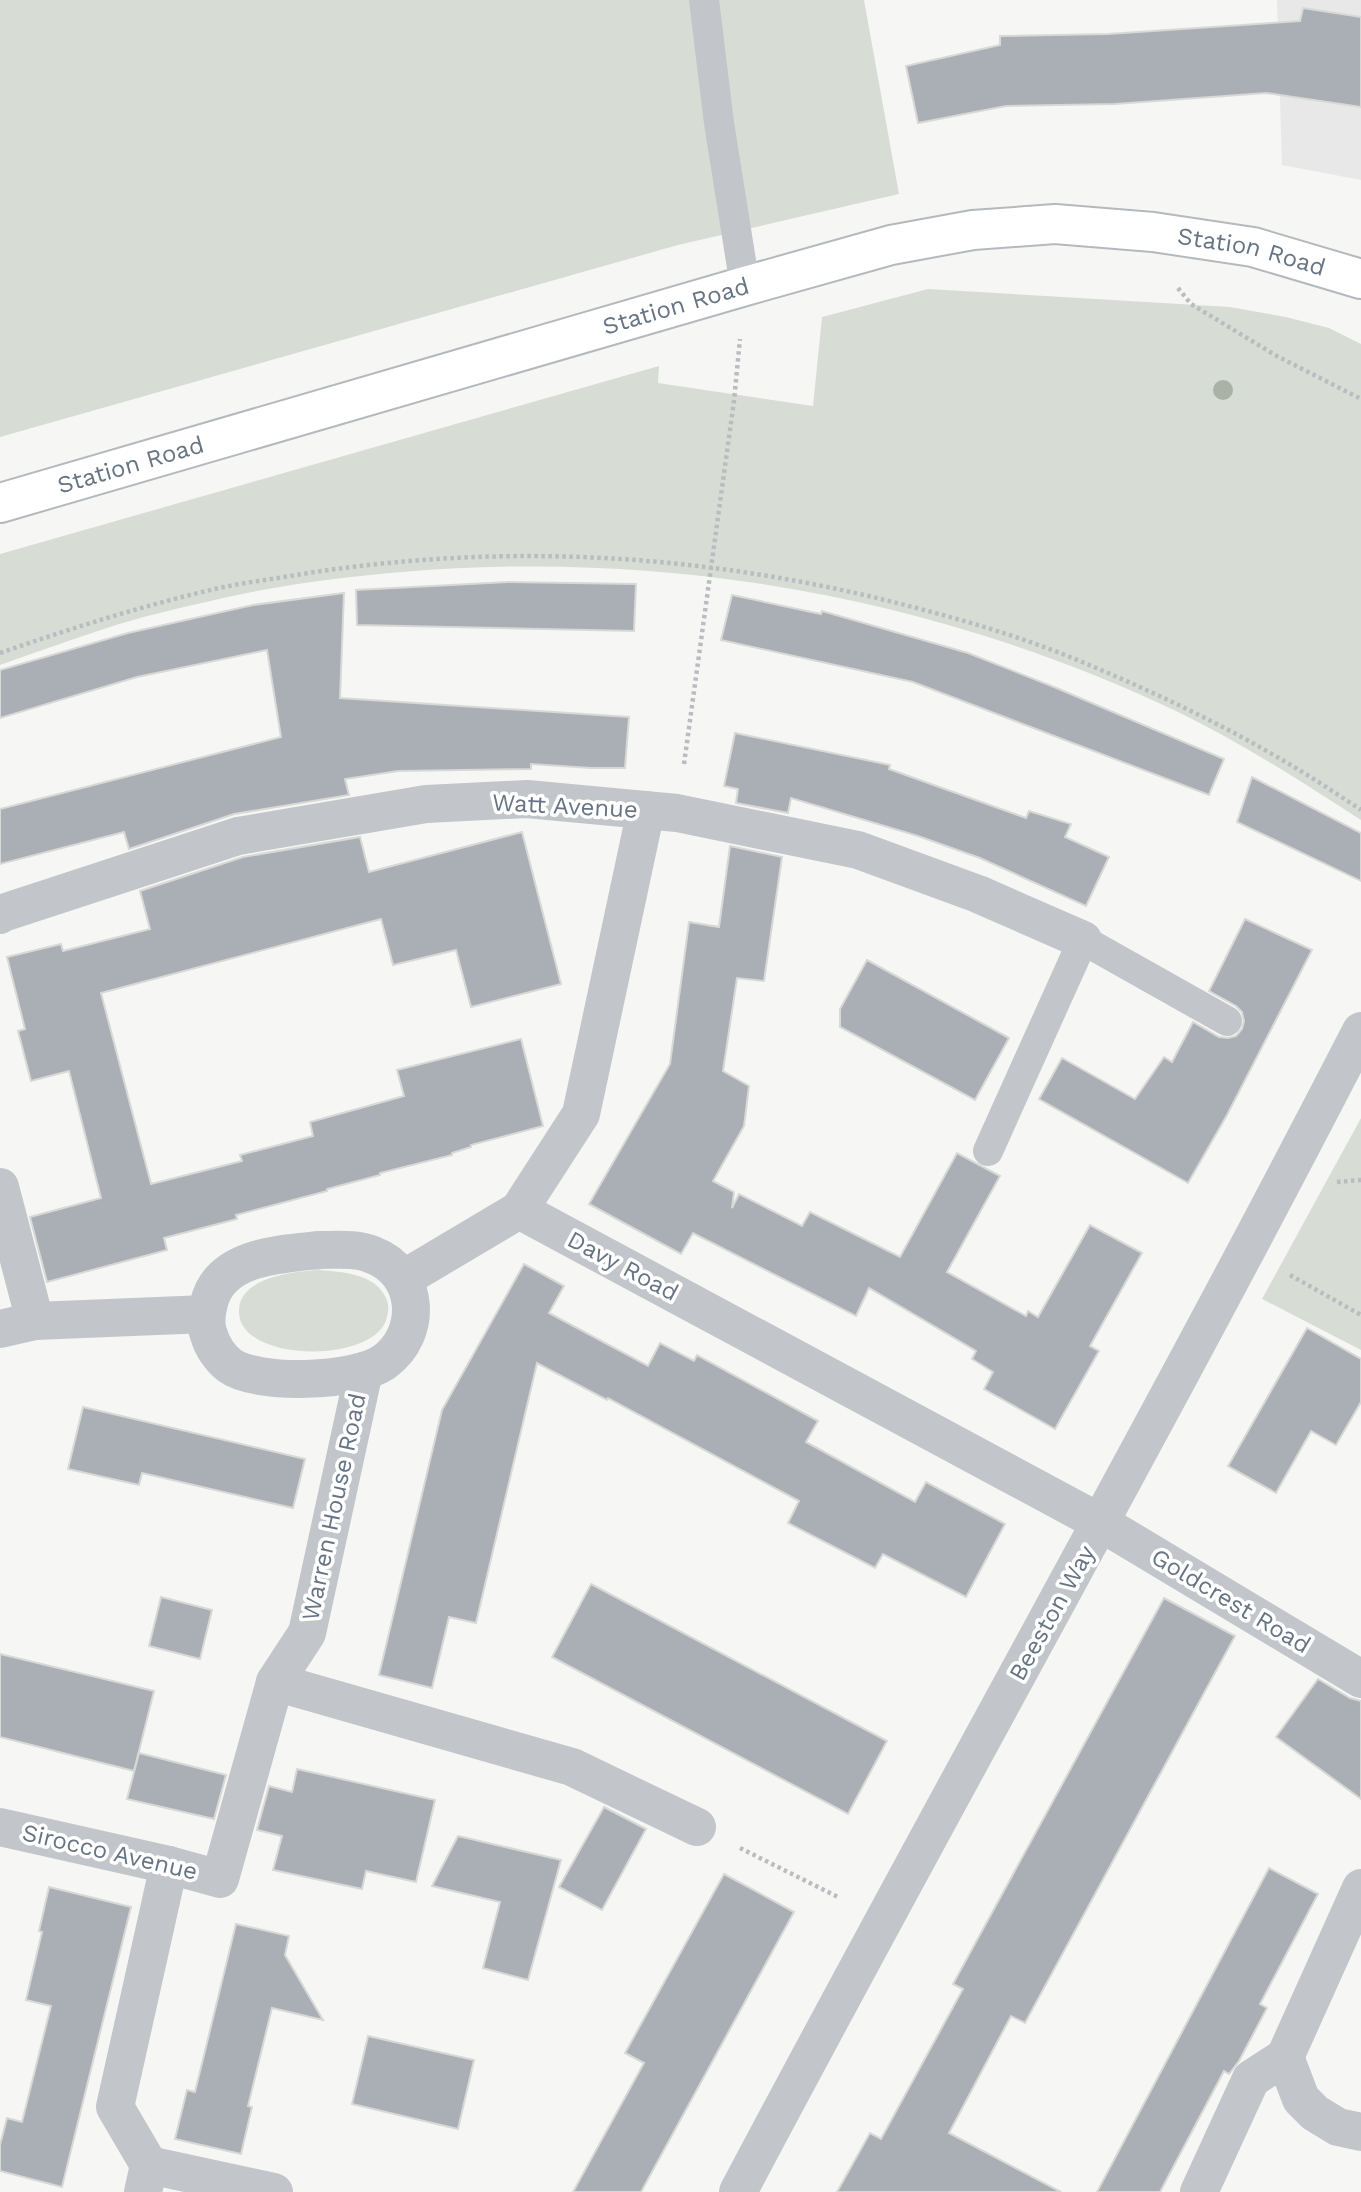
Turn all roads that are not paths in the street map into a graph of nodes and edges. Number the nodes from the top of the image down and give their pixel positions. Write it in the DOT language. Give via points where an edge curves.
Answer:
graph roads {
  1 [pos="704,0"];
  2 [pos="1361,279"];
  3 [pos="745,286"];
  4 [pos="0,503"];
  5 [pos="662,811"];
  6 [pos="0,915"];
  7 [pos="1083,940"];
  8 [pos="1227,1021"];
  9 [pos="1361,1031"];
  10 [pos="988,1151"];
  11 [pos="0,1187"];
  12 [pos="519,1210"];
  13 [pos="403,1279"];
  14 [pos="206,1314"];
  15 [pos="17,1325"];
  16 [pos="363,1371"];
  17 [pos="1101,1523"];
  18 [pos="1361,1679"];
  19 [pos="275,1682"];
  20 [pos="697,1826"];
  21 [pos="0,1827"];
  22 [pos="169,1865"];
  23 [pos="220,1879"];
  24 [pos="1361,1888"];
  25 [pos="1285,2057"];
  26 [pos="1361,2132"];
  27 [pos="146,2178"];
  28 [pos="274,2192"];
  29 [pos="738,2192"];
  30 [pos="1199,2192"];
  1 -- 3 [label="lane"];
  2 -- 3 [label="street, Station Road" via="1252,247 1055,224 973,230 891,245"];
  3 -- 4 [label="street, Station Road"];
  5 -- 6 [label="street, Watt Avenue" via="527,799 426,804 239,836"];
  5 -- 7 [label="street, Watt Avenue" via="858,850 978,894"];
  5 -- 12 [label="street" via="581,1114"];
  7 -- 8 [label="lane"];
  7 -- 10 [label="lane"];
  9 -- 17 [label="street, Beeston Way"];
  11 -- 15 [label="street"];
  12 -- 13 [label="street"];
  12 -- 17 [label="street, Davy Road"];
  13 -- 14 [label="street" via="374,1255 320,1250 287,1254 236,1267 221,1280"];
  13 -- 16 [label="street" via="410,1297 407,1336 397,1352"];
  14 -- 15 [label="street"];
  14 -- 16 [label="street" via="216,1352 246,1374 314,1380"];
  16 -- 19 [label="street, Warren House Road" via="307,1633"];
  17 -- 18 [label="street, Goldcrest Road"];
  17 -- 29 [label="street, Beeston Way"];
  19 -- 20 [label="street" via="572,1767"];
  19 -- 23 [label="street, Warren House Road"];
  21 -- 22 [label="street, Sirocco Avenue"];
  22 -- 23 [label="street, Sirocco Avenue"];
  22 -- 27 [label="street" via="116,2107"];
  24 -- 25 [label="street"];
  25 -- 26 [label="street" via="1301,2099 1315,2113 1338,2127"];
  25 -- 30 [label="street" via="1251,2079"];
  27 -- 28 [label="street"];
}
